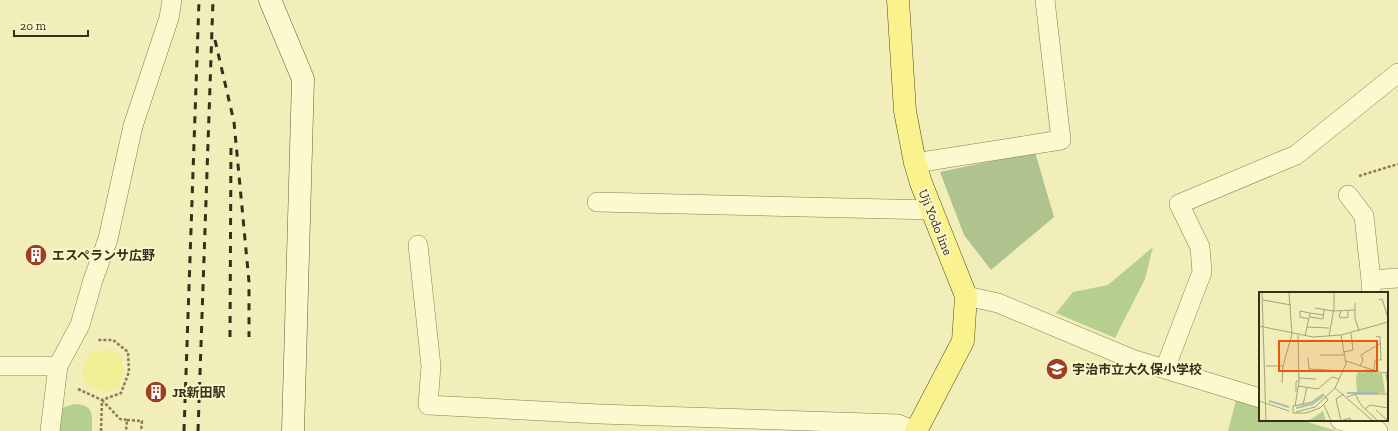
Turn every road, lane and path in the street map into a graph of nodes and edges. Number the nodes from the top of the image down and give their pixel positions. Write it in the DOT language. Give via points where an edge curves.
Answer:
graph roads {
  1 [pos="172,0"];
  2 [pos="270,0"];
  3 [pos="898,0"];
  4 [pos="1045,0"];
  5 [pos="1398,73"];
  6 [pos="915,163"];
  7 [pos="1398,164"];
  8 [pos="1348,196"];
  9 [pos="597,202"];
  10 [pos="933,210"];
  11 [pos="418,244"];
  12 [pos="1398,278"];
  13 [pos="1371,287"];
  14 [pos="966,296"];
  15 [pos="72,341"];
  16 [pos="0,366"];
  17 [pos="1165,369"];
  18 [pos="58,371"];
  19 [pos="1259,398"];
  20 [pos="102,400"];
  21 [pos="127,420"];
  22 [pos="1346,421"];
  23 [pos="1359,423"];
  24 [pos="50,431"];
  25 [pos="101,431"];
  26 [pos="126,431"];
  27 [pos="141,431"];
  28 [pos="293,431"];
  29 [pos="916,431"];
  30 [pos="1378,431"];
  1 -- 15 [label="street" via="169,18 134,126 108,239 80,325"];
  2 -- 28 [label="street" via="302,79"];
  3 -- 6 [label="main road, Uji Yodo line" via="905,111"];
  4 -- 6 [label="street" via="1061,140"];
  5 -- 17 [label="street" via="1296,155 1179,204 1200,247 1202,272"];
  6 -- 10 [label="main road, Uji Yodo line"];
  7 -- 8 [label="path" via="1359,175"];
  8 -- 13 [label="street" via="1364,216"];
  9 -- 10 [label="street"];
  10 -- 14 [label="main road, Uji Yodo line"];
  11 -- 29 [label="street" via="431,366 428,405 599,414 898,424"];
  12 -- 13 [label="street"];
  14 -- 17 [label="street" via="998,303 1132,359"];
  14 -- 29 [label="main road, Uji Yodo line" via="963,341"];
  15 -- 18 [label="street"];
  15 -- 20 [label="path" via="113,340 128,352 129,372 121,393"];
  16 -- 18 [label="street"];
  17 -- 19 [label="street"];
  18 -- 20 [label="path" via="83,392"];
  18 -- 24 [label="street"];
  20 -- 21 [label="path" via="120,419"];
  20 -- 25 [label="path"];
  21 -- 26 [label="path"];
  21 -- 27 [label="path" via="142,421"];
  22 -- 23 [label="street"];
  23 -- 30 [label="street"];
}
